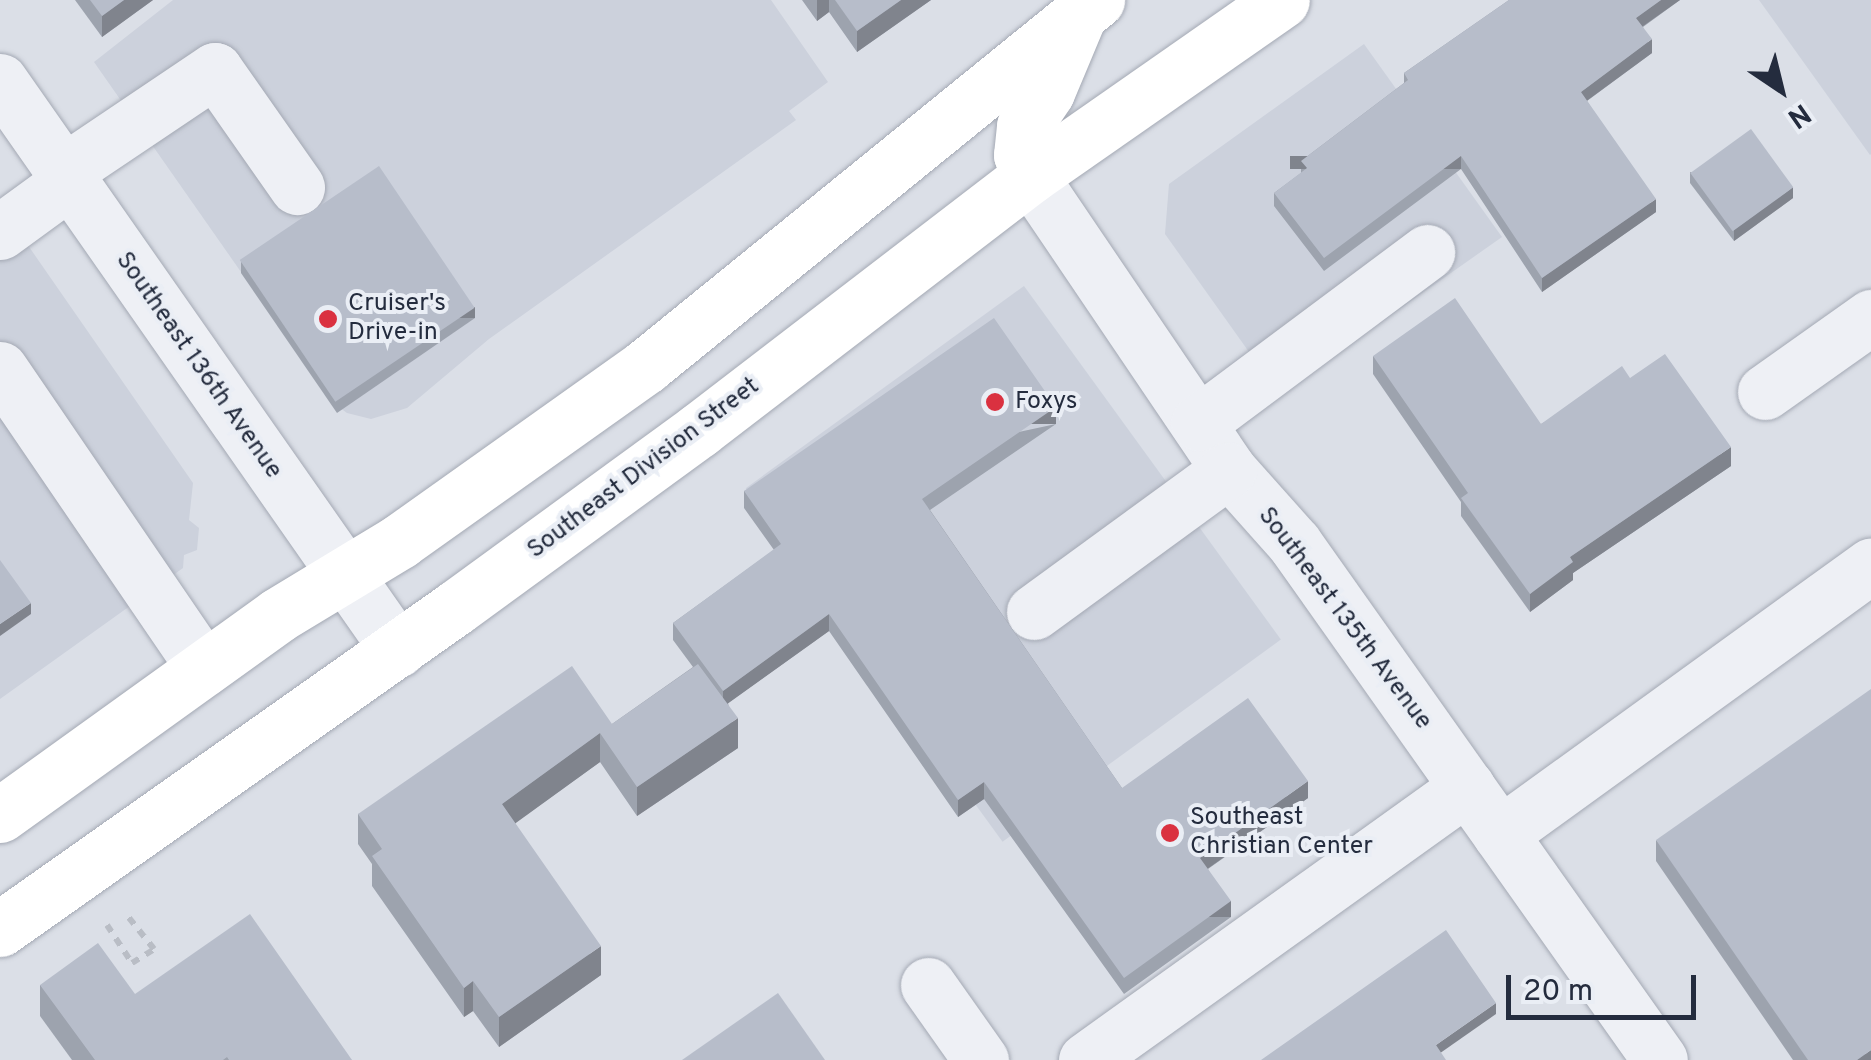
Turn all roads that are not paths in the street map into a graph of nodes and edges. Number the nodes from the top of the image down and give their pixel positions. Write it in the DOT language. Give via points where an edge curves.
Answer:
graph roads {
  1 [pos="1282,0"];
  2 [pos="1084,4"];
  3 [pos="0,82"];
  4 [pos="1030,176"];
  5 [pos="66,177"];
  6 [pos="297,188"];
  7 [pos="0,232"];
  8 [pos="1426,252"];
  9 [pos="1871,317"];
  10 [pos="0,369"];
  11 [pos="1766,392"];
  12 [pos="1198,424"];
  13 [pos="1229,470"];
  14 [pos="1871,565"];
  15 [pos="342,575"];
  16 [pos="1034,612"];
  17 [pos="398,650"];
  18 [pos="204,668"];
  19 [pos="1467,787"];
  20 [pos="3,806"];
  21 [pos="1500,834"];
  22 [pos="0,929"];
  23 [pos="928,985"];
  24 [pos="980,1060"];
  25 [pos="1086,1060"];
  26 [pos="1660,1060"];
  1 -- 4 [label="main road, Southeast Division Street"];
  2 -- 4 [label="main road" via="1047,92 1024,126 1022,155"];
  2 -- 15 [label="main road" via="646,366"];
  3 -- 5 [label="street, Southeast 136th Avenue"];
  4 -- 12 [label="street, Southeast 135th Avenue"];
  4 -- 17 [label="main road, Southeast Division Street"];
  5 -- 6 [label="street" via="214,70"];
  5 -- 7 [label="street"];
  5 -- 15 [label="street, Southeast 136th Avenue"];
  8 -- 12 [label="street"];
  9 -- 11 [label="street"];
  10 -- 18 [label="street"];
  12 -- 13 [label="street, Southeast 135th Avenue"];
  13 -- 16 [label="street"];
  13 -- 19 [label="street, Southeast 135th Avenue" via="1294,543"];
  14 -- 21 [label="street"];
  15 -- 17 [label="street, Southeast 136th Avenue"];
  15 -- 18 [label="main road"];
  17 -- 22 [label="main road, Southeast Division Street"];
  18 -- 20 [label="main road"];
  19 -- 21 [label="street, Southeast 135th Avenue"];
  19 -- 25 [label="street"];
  21 -- 26 [label="street, Southeast 135th Avenue"];
  23 -- 24 [label="street"];
}
